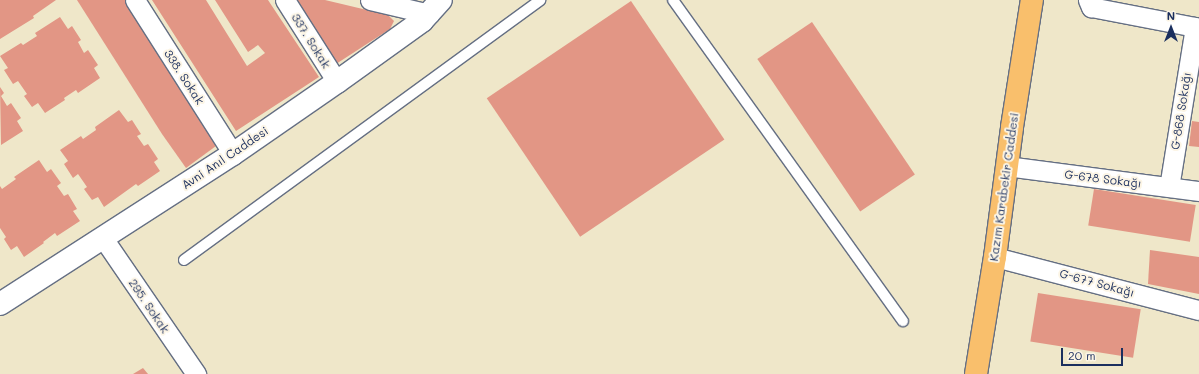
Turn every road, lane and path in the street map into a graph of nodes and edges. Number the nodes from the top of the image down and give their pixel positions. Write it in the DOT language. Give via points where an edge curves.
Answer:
graph roads {
  1 [pos="135,0"];
  2 [pos="285,0"];
  3 [pos="370,0"];
  4 [pos="540,0"];
  5 [pos="673,0"];
  6 [pos="1032,0"];
  7 [pos="1088,0"];
  8 [pos="435,7"];
  9 [pos="337,82"];
  10 [pos="233,154"];
  11 [pos="1006,166"];
  12 [pos="1169,187"];
  13 [pos="1199,191"];
  14 [pos="103,238"];
  15 [pos="995,256"];
  16 [pos="184,260"];
  17 [pos="0,304"];
  18 [pos="1199,310"];
  19 [pos="903,321"];
  20 [pos="196,374"];
  21 [pos="976,374"];
  1 -- 10 [label="street, 338. Sokak"];
  2 -- 9 [label="street, 337. Sokak"];
  3 -- 8 [label="street"];
  4 -- 16 [label="lane"];
  5 -- 19 [label="lane"];
  6 -- 11 [label="main road, Kazım Karabekir Caddesi"];
  7 -- 12 [label="street, G-868 Sokağı" via="1091,7 1195,27"];
  8 -- 9 [label="street, Avni Anıl Caddesi" via="422,21"];
  9 -- 10 [label="street, Avni Anıl Caddesi"];
  10 -- 14 [label="street, Avni Anıl Caddesi"];
  11 -- 12 [label="street, G-678 Sokağı"];
  11 -- 15 [label="main road, Kazım Karabekir Caddesi"];
  12 -- 13 [label="street, G-678 Sokağı"];
  14 -- 17 [label="street, Avni Anıl Caddesi"];
  14 -- 20 [label="street, 295. Sokak"];
  15 -- 18 [label="street, G-677 Sokağı"];
  15 -- 21 [label="main road, Kazım Karabekir Caddesi"];
}
